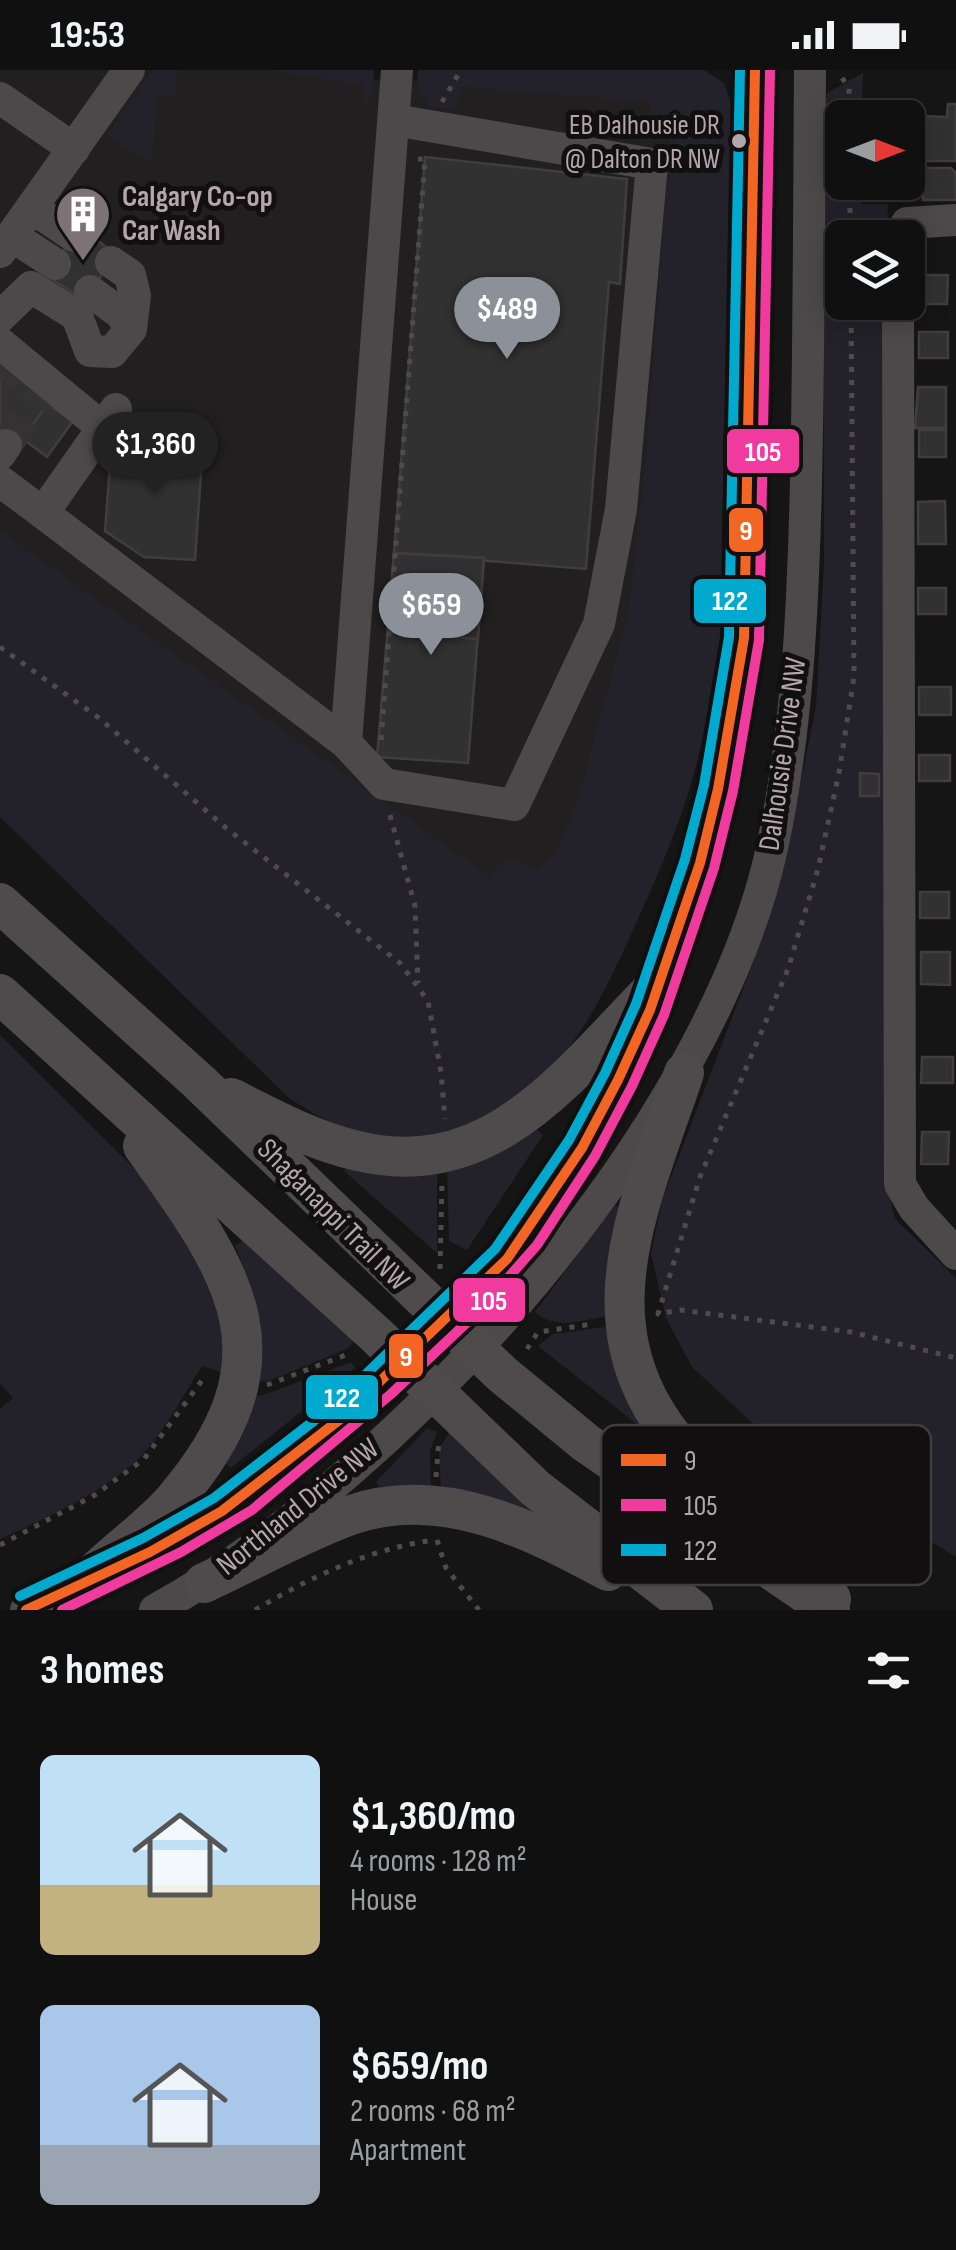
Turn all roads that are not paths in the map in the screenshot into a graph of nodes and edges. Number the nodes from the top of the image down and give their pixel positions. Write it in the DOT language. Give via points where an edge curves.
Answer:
graph roads {
  1 [pos="128,70"];
  2 [pos="398,70"];
  3 [pos="754,70"];
  4 [pos="826,74"];
  5 [pos="4,109"];
  6 [pos="394,120"];
  7 [pos="74,149"];
  8 [pos="32,208"];
  9 [pos="956,220"];
  10 [pos="925,222"];
  11 [pos="74,236"];
  12 [pos="6,244"];
  13 [pos="111,262"];
  14 [pos="55,264"];
  15 [pos="90,291"];
  16 [pos="0,317"];
  17 [pos="898,320"];
  18 [pos="131,329"];
  19 [pos="11,355"];
  20 [pos="0,481"];
  21 [pos="43,513"];
  22 [pos="346,744"];
  23 [pos="0,903"];
  24 [pos="660,982"];
  25 [pos="0,994"];
  26 [pos="684,1074"];
  27 [pos="97,1082"];
  28 [pos="199,1082"];
  29 [pos="956,1254"];
  30 [pos="445,1322"];
  31 [pos="474,1351"];
  32 [pos="404,1362"];
  33 [pos="438,1411"];
  34 [pos="662,1425"];
  35 [pos="601,1452"];
  36 [pos="601,1539"];
  37 [pos="601,1567"];
  38 [pos="84,1583"];
  39 [pos="204,1583"];
  40 [pos="635,1585"];
  41 [pos="660,1585"];
  42 [pos="794,1585"];
  43 [pos="821,1585"];
  44 [pos="26,1610"];
  45 [pos="155,1610"];
  46 [pos="682,1610"];
  47 [pos="693,1610"];
  48 [pos="830,1610"];
  49 [pos="839,1610"];
  1 -- 7 [label="street"];
  2 -- 6 [label="street"];
  3 -- 24 [label="street, Dalhousie Drive NW" via="744,638 730,740"];
  4 -- 26 [label="street, Dalhousie Drive NW" via="792,732 766,868 738,952"];
  5 -- 7 [label="street"];
  6 -- 22 [label="street"];
  6 -- 22 [label="street" via="652,164 622,509 599,624 514,804 384,784"];
  7 -- 8 [label="street"];
  8 -- 11 [label="street"];
  8 -- 12 [label="street"];
  9 -- 10 [label="street"];
  12 -- 14 [label="street"];
  13 -- 18 [label="street" via="130,275"];
  15 -- 18 [label="street"];
  16 -- 18 [label="street" via="31,287 77,316 90,351 112,352"];
  17 -- 29 [label="street" via="900,1184"];
  19 -- 21 [label="street" via="48,385 109,418"];
  20 -- 21 [label="street"];
  21 -- 22 [label="street"];
  23 -- 28 [label="main road, Shaganappi Trail NW"];
  24 -- 28 [label="main road" via="516,1125 442,1156 358,1152"];
  24 -- 30 [label="street, Dalhousie Drive NW" via="615,1090 542,1214"];
  25 -- 27 [label="main road, Shaganappi Trail NW"];
  26 -- 31 [label="street, Dalhousie Drive NW" via="573,1231"];
  26 -- 34 [label="main road" via="625,1268 622,1320 641,1391"];
  27 -- 32 [label="main road, Shaganappi Trail NW"];
  27 -- 38 [label="main road" via="220,1258 237,1297 242,1358 230,1416 204,1459 172,1502"];
  28 -- 30 [label="main road, Shaganappi Trail NW"];
  30 -- 31 [label="main road, Shaganappi Trail NW"];
  30 -- 32 [label="street, Northland Drive NW"];
  31 -- 33 [label="street, Northland Drive NW"];
  31 -- 35 [label="main road, Shaganappi Trail NW"];
  32 -- 33 [label="main road, Shaganappi Trail NW"];
  32 -- 38 [label="street, Northland Drive NW" via="325,1434 224,1510"];
  33 -- 36 [label="main road, Shaganappi Trail NW"];
  33 -- 39 [label="street, Northland Drive NW"];
  37 -- 39 [label="main road" via="519,1524 436,1507 354,1514"];
  38 -- 44 [label="street, Northland Drive NW"];
  39 -- 45 [label="street, Northland Drive NW"];
  40 -- 46 [label="main road"];
  41 -- 47 [label="main road, Shaganappi Trail NW"];
  42 -- 48 [label="main road, Shaganappi Trail NW"];
  43 -- 49 [label="main road"];
}
